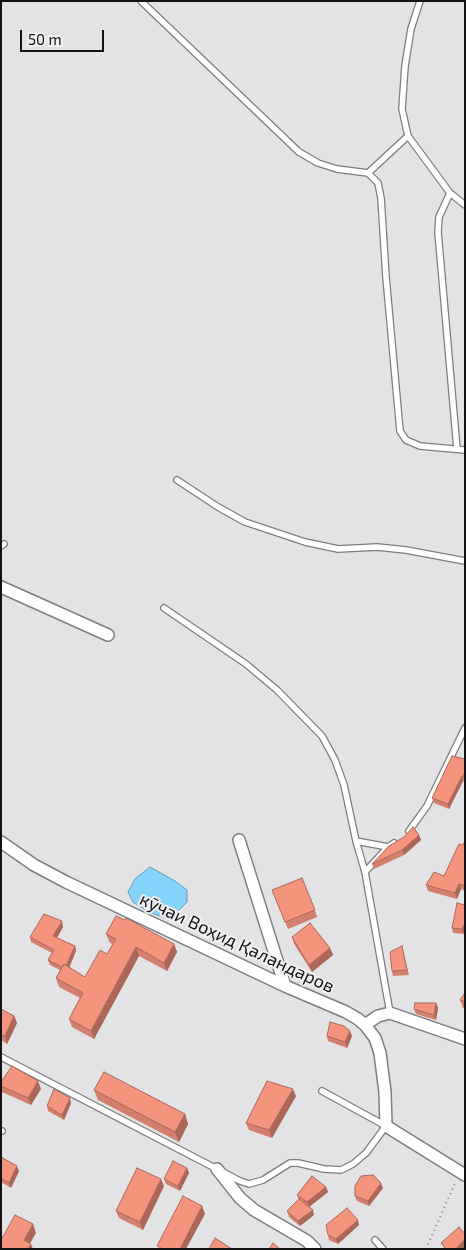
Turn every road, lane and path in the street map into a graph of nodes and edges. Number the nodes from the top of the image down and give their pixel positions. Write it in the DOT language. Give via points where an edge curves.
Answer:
graph roads {
  1 [pos="141,1"];
  2 [pos="420,1"];
  3 [pos="408,136"];
  4 [pos="368,172"];
  5 [pos="450,193"];
  6 [pos="465,205"];
  7 [pos="458,449"];
  8 [pos="465,450"];
  9 [pos="177,480"];
  10 [pos="465,561"];
  11 [pos="1,587"];
  12 [pos="164,608"];
  13 [pos="108,635"];
  14 [pos="465,728"];
  15 [pos="239,840"];
  16 [pos="356,841"];
  17 [pos="1,842"];
  18 [pos="388,847"];
  19 [pos="365,872"];
  20 [pos="285,986"];
  21 [pos="390,1013"];
  22 [pos="365,1025"];
  23 [pos="465,1039"];
  24 [pos="1,1057"];
  25 [pos="322,1091"];
  26 [pos="386,1126"];
  27 [pos="217,1169"];
  28 [pos="462,1174"];
  29 [pos="375,1240"];
  30 [pos="308,1246"];
  31 [pos="383,1249"];
  32 [pos="426,1249"];
  1 -- 4 [label="lane" via="300,152 331,167"];
  2 -- 3 [label="lane" via="411,28 405,66 402,109"];
  3 -- 4 [label="lane"];
  3 -- 5 [label="lane"];
  4 -- 7 [label="lane" via="378,183 380,198 400,431 406,440 420,446"];
  5 -- 6 [label="lane"];
  5 -- 7 [label="lane" via="438,232"];
  7 -- 8 [label="lane"];
  9 -- 10 [label="lane" via="245,522 305,542 338,549 377,547 406,550"];
  11 -- 13 [label="street"];
  12 -- 16 [label="lane" via="246,664 322,736 336,760"];
  14 -- 18 [label="lane" via="427,806 403,838"];
  15 -- 20 [label="street"];
  16 -- 18 [label="lane"];
  16 -- 19 [label="lane"];
  17 -- 20 [label="street, кӯчаи Воҳид Қаландаров" via="66,882"];
  18 -- 19 [label="lane"];
  19 -- 21 [label="lane"];
  20 -- 22 [label="street, кӯчаи Воҳид Қаландаров" via="346,1012"];
  21 -- 22 [label="street"];
  21 -- 23 [label="street"];
  22 -- 26 [label="street, кӯчаи Воҳид Қаландаров" via="375,1038 380,1053"];
  24 -- 27 [label="lane"];
  25 -- 26 [label="lane"];
  26 -- 27 [label="lane" via="366,1153 341,1170 290,1163 263,1180 249,1184"];
  26 -- 28 [label="street"];
  27 -- 30 [label="street" via="254,1210"];
  28 -- 32 [label="path"];
  29 -- 31 [label="lane"];
}
